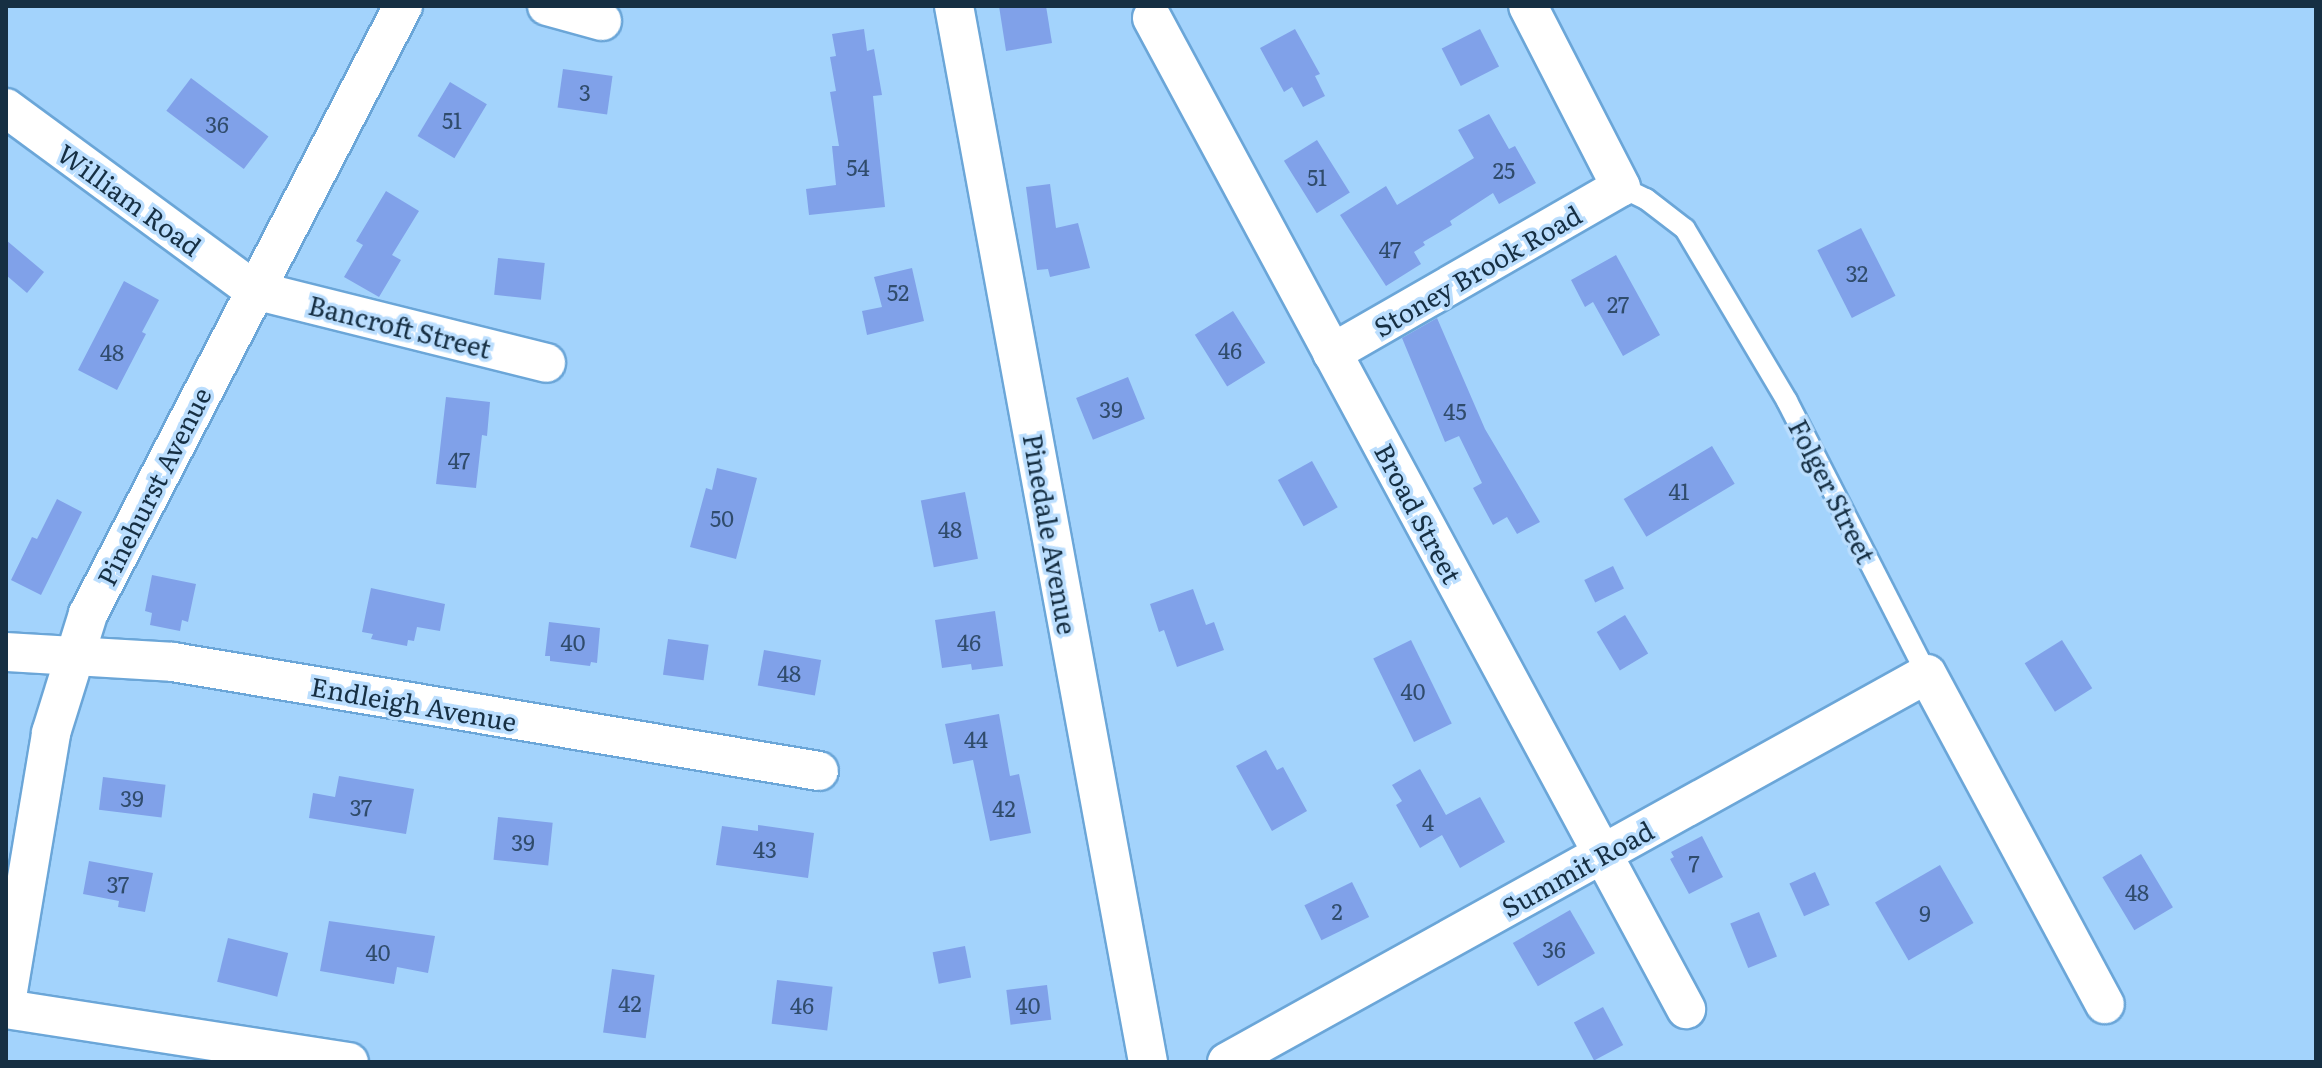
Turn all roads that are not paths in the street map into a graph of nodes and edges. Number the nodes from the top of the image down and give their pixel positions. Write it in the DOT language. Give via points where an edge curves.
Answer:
graph roads {
  1 [pos="403,6"];
  2 [pos="547,6"];
  3 [pos="954,6"];
  4 [pos="1528,6"];
  5 [pos="1152,18"];
  6 [pos="602,21"];
  7 [pos="6,108"];
  8 [pos="1621,187"];
  9 [pos="254,290"];
  10 [pos="1332,353"];
  11 [pos="546,363"];
  12 [pos="6,652"];
  13 [pos="74,655"];
  14 [pos="1927,674"];
  15 [pos="819,771"];
  16 [pos="1602,854"];
  17 [pos="6,1003"];
  18 [pos="2105,1004"];
  19 [pos="6,1009"];
  20 [pos="1686,1009"];
  21 [pos="349,1062"];
  22 [pos="1148,1062"];
  23 [pos="1227,1062"];
  1 -- 9 [label="street, Pinehurst Avenue"];
  2 -- 6 [label="street"];
  3 -- 22 [label="street, Pinedale Avenue"];
  4 -- 8 [label="street"];
  5 -- 10 [label="street, Broad Street"];
  7 -- 9 [label="street, William Road"];
  8 -- 10 [label="street, Stoney Brook Road"];
  8 -- 14 [label="lane, Folger Street" via="1685,229 1787,401"];
  9 -- 11 [label="street, Bancroft Street"];
  9 -- 13 [label="street, Pinehurst Avenue" via="105,577"];
  10 -- 16 [label="street, Broad Street"];
  12 -- 13 [label="street, Endleigh Avenue"];
  13 -- 15 [label="street, Endleigh Avenue" via="173,662"];
  13 -- 17 [label="street, Pinehurst Avenue" via="51,733"];
  14 -- 16 [label="street, Summit Road"];
  14 -- 18 [label="street, Folger Street"];
  16 -- 20 [label="street, Broad Street"];
  16 -- 23 [label="street, Summit Road"];
  19 -- 21 [label="street"];
}
